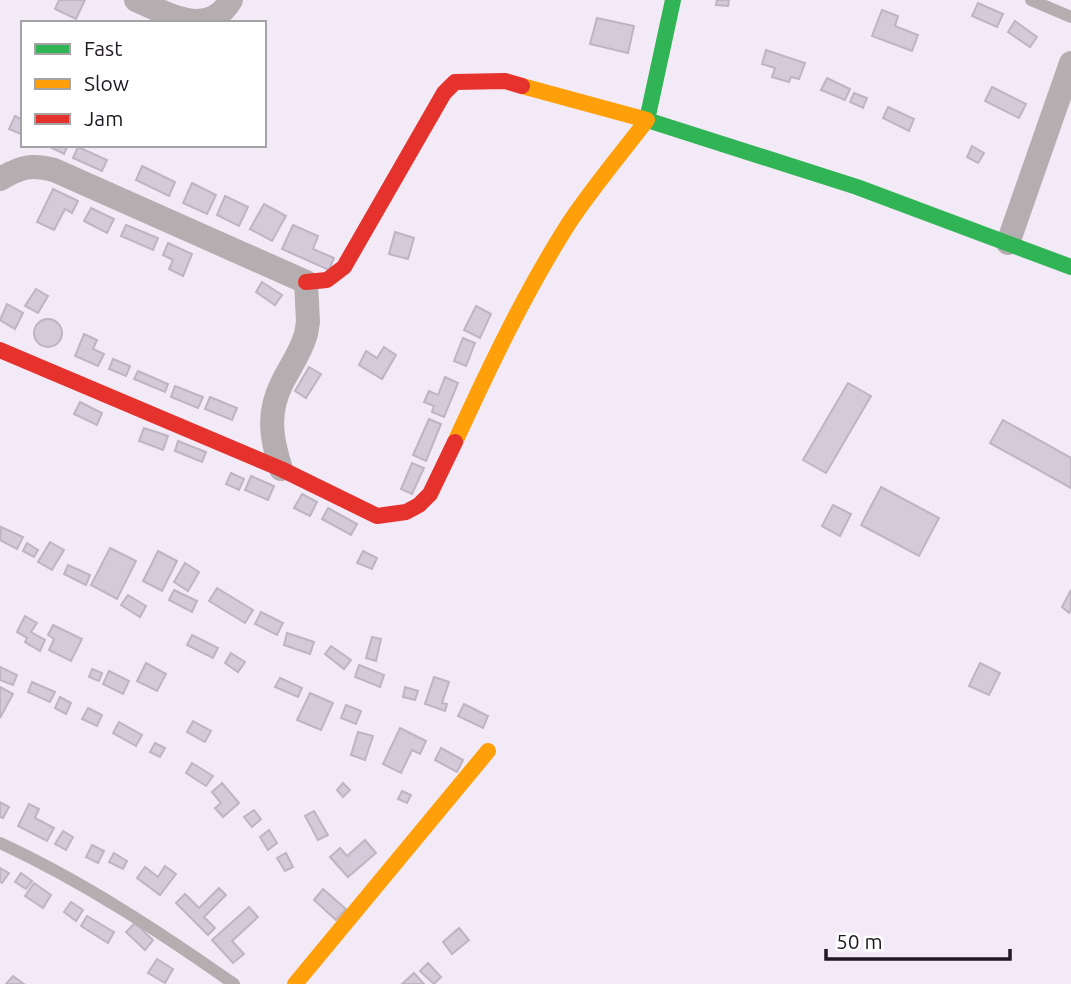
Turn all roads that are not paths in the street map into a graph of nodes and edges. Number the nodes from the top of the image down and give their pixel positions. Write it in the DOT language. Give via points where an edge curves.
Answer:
graph roads {
  1 [pos="136,0"];
  2 [pos="231,0"];
  3 [pos="673,0"];
  4 [pos="1031,0"];
  5 [pos="1071,17"];
  6 [pos="188,21"];
  7 [pos="205,21"];
  8 [pos="1071,63"];
  9 [pos="647,120"];
  10 [pos="0,179"];
  11 [pos="1009,243"];
  12 [pos="1071,267"];
  13 [pos="306,282"];
  14 [pos="0,350"];
  15 [pos="281,469"];
  16 [pos="488,751"];
  17 [pos="0,843"];
  18 [pos="234,984"];
  19 [pos="295,984"];
  1 -- 6 [label="street"];
  2 -- 7 [label="street" via="217,16"];
  3 -- 9 [label="street"];
  4 -- 5 [label="lane"];
  8 -- 11 [label="street"];
  9 -- 11 [label="street" via="856,187"];
  9 -- 13 [label="street" via="505,81 455,82 444,93 344,267 335,278"];
  9 -- 15 [label="street" via="558,241 422,504 394,516 377,516"];
  10 -- 13 [label="street" via="34,165 54,170"];
  11 -- 12 [label="street"];
  13 -- 15 [label="street" via="306,334 274,400 271,420"];
  14 -- 15 [label="street"];
  16 -- 19 [label="street"];
  17 -- 18 [label="lane" via="118,908"];
}
